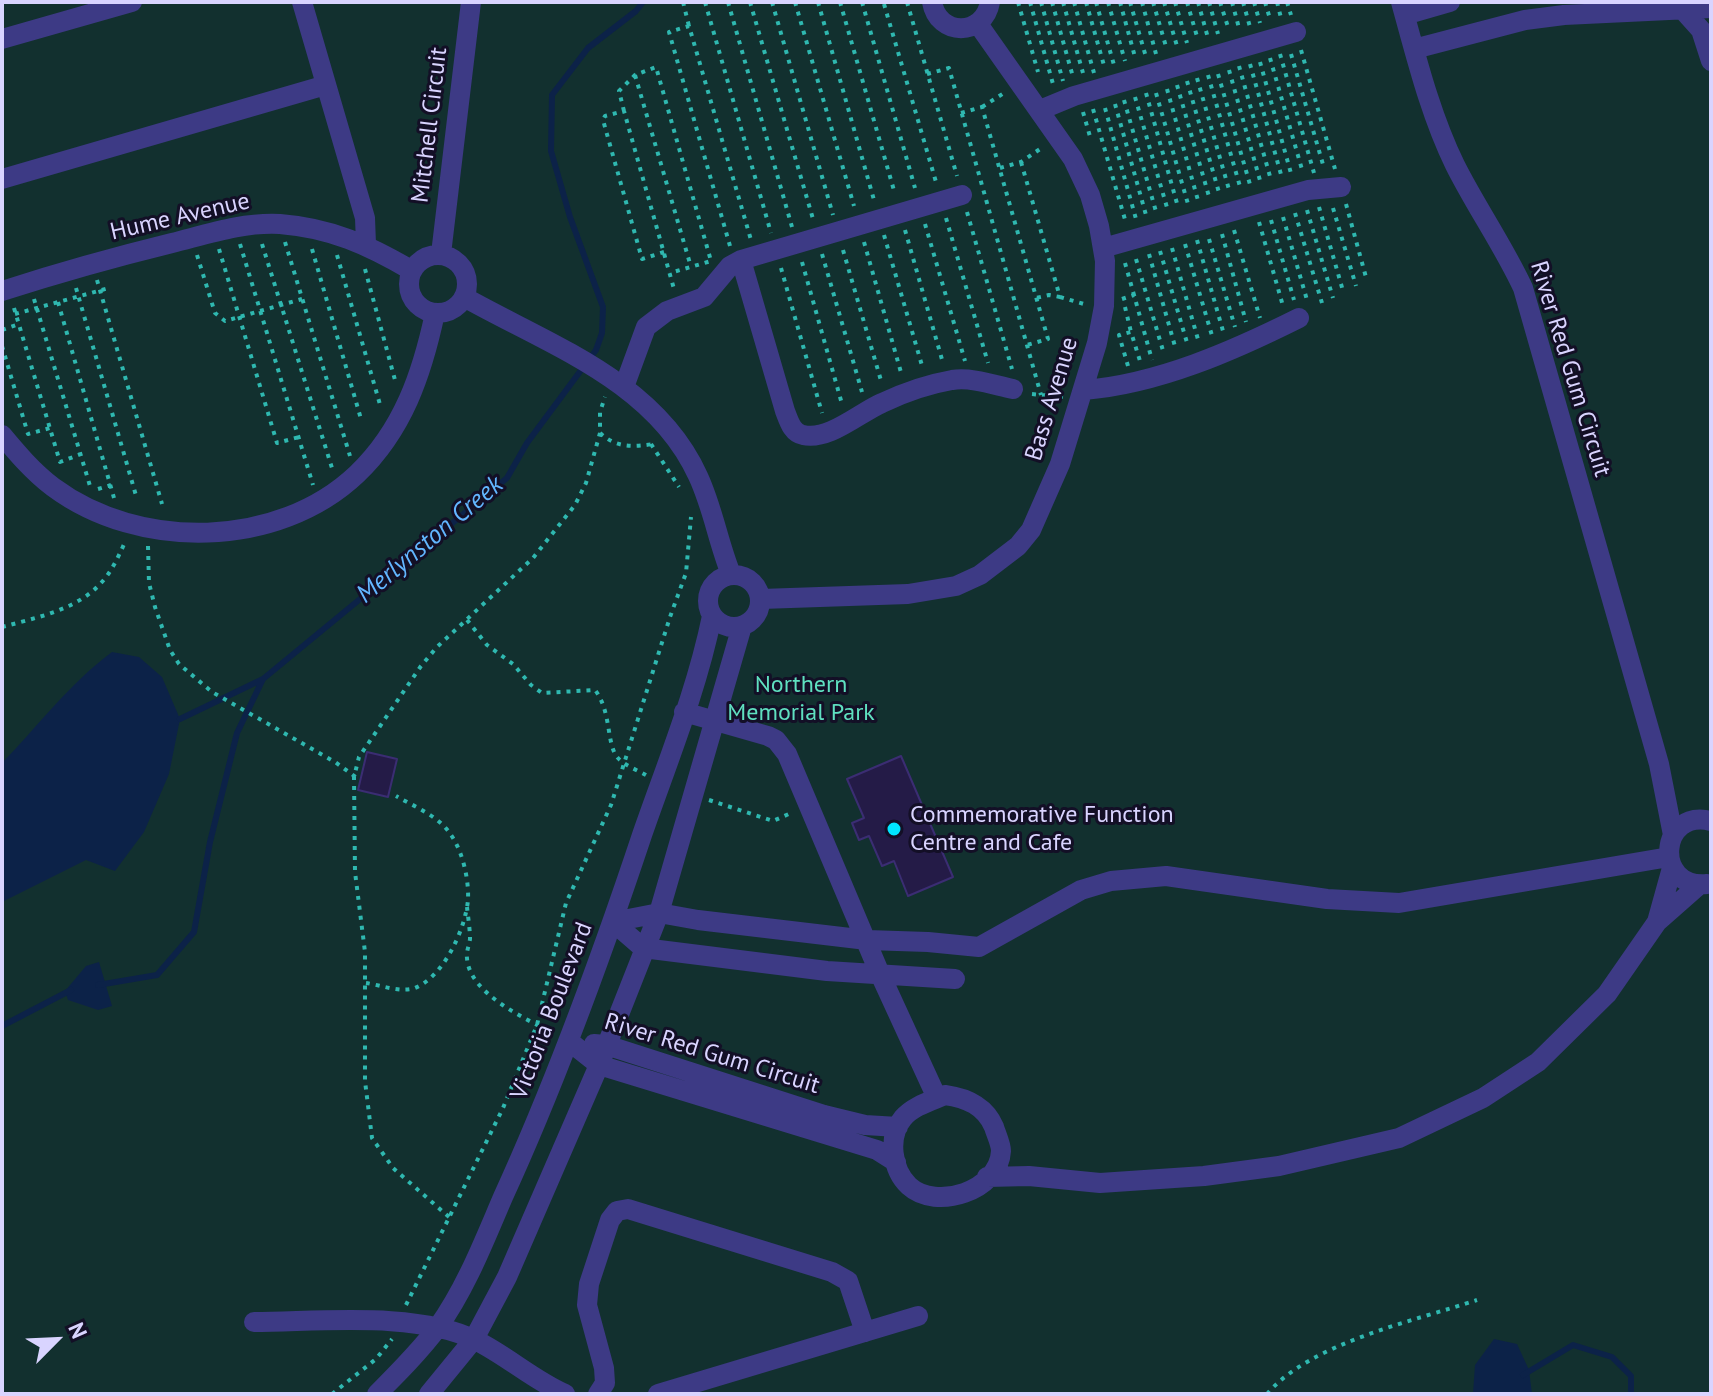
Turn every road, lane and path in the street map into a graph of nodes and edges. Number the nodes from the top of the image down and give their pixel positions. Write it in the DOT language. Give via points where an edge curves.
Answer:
graph roads {
  1 [pos="132,2"];
  2 [pos="302,2"];
  3 [pos="471,2"];
  4 [pos="683,2"];
  5 [pos="705,2"];
  6 [pos="728,2"];
  7 [pos="750,2"];
  8 [pos="772,2"];
  9 [pos="795,2"];
  10 [pos="818,2"];
  11 [pos="840,2"];
  12 [pos="907,2"];
  13 [pos="932,2"];
  14 [pos="990,2"];
  15 [pos="1018,2"];
  16 [pos="1030,2"];
  17 [pos="1041,2"];
  18 [pos="1052,2"];
  19 [pos="1063,2"];
  20 [pos="1074,2"];
  21 [pos="1086,2"];
  22 [pos="1096,2"];
  23 [pos="1108,2"];
  24 [pos="1120,2"];
  25 [pos="1130,2"];
  26 [pos="1142,2"];
  27 [pos="1153,2"];
  28 [pos="1164,2"];
  29 [pos="1175,2"];
  30 [pos="1187,2"];
  31 [pos="1198,2"];
  32 [pos="1209,2"];
  33 [pos="1220,2"];
  34 [pos="1232,2"];
  35 [pos="1243,2"];
  36 [pos="1254,2"];
  37 [pos="1265,2"];
  38 [pos="1277,2"];
  39 [pos="1287,2"];
  40 [pos="1450,2"];
  41 [pos="1403,8"];
  42 [pos="1711,8"];
  43 [pos="1684,11"];
  44 [pos="978,24"];
  45 [pos="689,26"];
  46 [pos="2,39"];
  47 [pos="1414,49"];
  48 [pos="1711,61"];
  49 [pos="1172,68"];
  50 [pos="927,74"];
  51 [pos="635,75"];
  52 [pos="1040,79"];
  53 [pos="326,85"];
  54 [pos="624,111"];
  55 [pos="961,113"];
  56 [pos="1058,137"];
  57 [pos="1091,140"];
  58 [pos="1021,162"];
  59 [pos="1000,168"];
  60 [pos="2,179"];
  61 [pos="962,195"];
  62 [pos="900,213"];
  63 [pos="1228,213"];
  64 [pos="880,219"];
  65 [pos="280,224"];
  66 [pos="859,225"];
  67 [pos="246,226"];
  68 [pos="306,228"];
  69 [pos="214,231"];
  70 [pos="331,233"];
  71 [pos="828,234"];
  72 [pos="192,237"];
  73 [pos="362,243"];
  74 [pos="797,243"];
  75 [pos="776,250"];
  76 [pos="664,252"];
  77 [pos="441,254"];
  78 [pos="744,260"];
  79 [pos="92,264"];
  80 [pos="691,267"];
  81 [pos="71,270"];
  82 [pos="411,270"];
  83 [pos="670,273"];
  84 [pos="1367,281"];
  85 [pos="1356,286"];
  86 [pos="109,288"];
  87 [pos="100,290"];
  88 [pos="2,291"];
  89 [pos="1343,291"];
  90 [pos="1134,295"];
  91 [pos="79,296"];
  92 [pos="464,297"];
  93 [pos="1060,297"];
  94 [pos="34,298"];
  95 [pos="1036,298"];
  96 [pos="1333,298"];
  97 [pos="302,299"];
  98 [pos="58,302"];
  99 [pos="1322,303"];
  100 [pos="281,305"];
  101 [pos="679,307"];
  102 [pos="37,308"];
  103 [pos="260,311"];
  104 [pos="1103,312"];
  105 [pos="435,313"];
  106 [pos="239,317"];
  107 [pos="1299,318"];
  108 [pos="19,324"];
  109 [pos="2,330"];
  110 [pos="1131,332"];
  111 [pos="1027,345"];
  112 [pos="2,346"];
  113 [pos="1198,360"];
  114 [pos="618,382"];
  115 [pos="938,384"];
  116 [pos="1013,389"];
  117 [pos="398,390"];
  118 [pos="906,394"];
  119 [pos="1082,394"];
  120 [pos="1041,395"];
  121 [pos="886,401"];
  122 [pos="381,408"];
  123 [pos="867,410"];
  124 [pos="361,419"];
  125 [pos="847,421"];
  126 [pos="50,428"];
  127 [pos="827,431"];
  128 [pos="600,433"];
  129 [pos="2,435"];
  130 [pos="299,437"];
  131 [pos="676,438"];
  132 [pos="651,444"];
  133 [pos="81,454"];
  134 [pos="332,471"];
  135 [pos="356,475"];
  136 [pos="111,485"];
  137 [pos="682,491"];
  138 [pos="137,499"];
  139 [pos="115,500"];
  140 [pos="318,502"];
  141 [pos="162,504"];
  142 [pos="690,513"];
  143 [pos="142,526"];
  144 [pos="731,574"];
  145 [pos="761,599"];
  146 [pos="712,616"];
  147 [pos="467,620"];
  148 [pos="742,626"];
  149 [pos="2,627"];
  150 [pos="684,712"];
  151 [pos="716,721"];
  152 [pos="625,764"];
  153 [pos="1659,764"];
  154 [pos="356,778"];
  155 [pos="660,783"];
  156 [pos="694,795"];
  157 [pos="396,796"];
  158 [pos="809,805"];
  159 [pos="1704,820"];
  160 [pos="1673,835"];
  161 [pos="1671,863"];
  162 [pos="1707,884"];
  163 [pos="467,905"];
  164 [pos="659,913"];
  165 [pos="613,922"];
  166 [pos="1657,922"];
  167 [pos="867,940"];
  168 [pos="928,942"];
  169 [pos="643,948"];
  170 [pos="880,974"];
  171 [pos="926,977"];
  172 [pos="955,979"];
  173 [pos="366,983"];
  174 [pos="537,1025"];
  175 [pos="570,1042"];
  176 [pos="606,1045"];
  177 [pos="599,1065"];
  178 [pos="937,1098"];
  179 [pos="898,1127"];
  180 [pos="1001,1151"];
  181 [pos="896,1162"];
  182 [pos="1029,1176"];
  183 [pos="987,1177"];
  184 [pos="449,1217"];
  185 [pos="1477,1300"];
  186 [pos="918,1316"];
  187 [pos="399,1321"];
  188 [pos="254,1322"];
  189 [pos="437,1327"];
  190 [pos="865,1332"];
  191 [pos="474,1339"];
  192 [pos="332,1394"];
  193 [pos="377,1394"];
  194 [pos="429,1394"];
  195 [pos="565,1394"];
  196 [pos="598,1394"];
  197 [pos="658,1394"];
  198 [pos="1267,1394"];
  1 -- 46 [label="lane"];
  2 -- 53 [label="lane"];
  3 -- 77 [label="lane, Mitchell Circuit"];
  4 -- 45 [label="path"];
  5 -- 75 [label="path"];
  6 -- 74 [label="path"];
  7 -- 71 [label="path"];
  8 -- 71 [label="path"];
  9 -- 66 [label="path"];
  10 -- 64 [label="path"];
  11 -- 62 [label="path"];
  12 -- 50 [label="path"];
  13 -- 44 [label="lane" via="936,16 951,27"];
  14 -- 44 [label="lane"];
  15 -- 52 [label="path"];
  16 -- 49 [label="path"];
  17 -- 49 [label="path"];
  18 -- 49 [label="path"];
  19 -- 49 [label="path"];
  20 -- 49 [label="path"];
  21 -- 49 [label="path"];
  22 -- 49 [label="path"];
  23 -- 49 [label="path"];
  24 -- 49 [label="path"];
  25 -- 49 [label="path"];
  26 -- 49 [label="path"];
  27 -- 49 [label="path"];
  28 -- 49 [label="path"];
  29 -- 49 [label="path"];
  30 -- 49 [label="path"];
  31 -- 49 [label="path"];
  32 -- 49 [label="path"];
  33 -- 49 [label="path"];
  34 -- 49 [label="path"];
  35 -- 49 [label="path"];
  36 -- 49 [label="path"];
  37 -- 49 [label="path"];
  38 -- 49 [label="path"];
  39 -- 49 [label="path"];
  40 -- 41 [label="lane"];
  41 -- 47 [label="lane, River Red Gum Circuit"];
  42 -- 43 [label="lane"];
  43 -- 47 [label="lane" via="1525,20"];
  43 -- 48 [label="lane" via="1701,30"];
  44 -- 49 [label="lane, Bass Avenue"];
  45 -- 78 [label="path"];
  45 -- 78 [label="path" via="669,32"];
  47 -- 153 [label="lane, River Red Gum Circuit" via="1454,163 1523,288"];
  49 -- 56 [label="lane, Bass Avenue"];
  49 -- 57 [label="path"];
  49 -- 63 [label="path"];
  49 -- 63 [label="path"];
  49 -- 63 [label="path"];
  49 -- 63 [label="path"];
  49 -- 63 [label="path"];
  49 -- 63 [label="path"];
  49 -- 63 [label="path"];
  49 -- 63 [label="path"];
  49 -- 63 [label="path"];
  49 -- 63 [label="path"];
  49 -- 63 [label="path"];
  49 -- 63 [label="path"];
  49 -- 63 [label="path"];
  49 -- 63 [label="path"];
  49 -- 63 [label="path"];
  49 -- 63 [label="path"];
  49 -- 63 [label="path"];
  49 -- 63 [label="path"];
  49 -- 63 [label="path"];
  49 -- 63 [label="path"];
  49 -- 63 [label="path"];
  50 -- 55 [label="path" via="949,68"];
  50 -- 61 [label="path"];
  51 -- 54 [label="path" via="619,91"];
  51 -- 80 [label="path"];
  51 -- 80 [label="path" via="656,67 711,261"];
  53 -- 60 [label="lane"];
  53 -- 73 [label="lane" via="365,218"];
  54 -- 76 [label="path"];
  54 -- 76 [label="path" via="603,120 638,245 642,259"];
  55 -- 59 [label="path" via="982,107"];
  55 -- 111 [label="path"];
  56 -- 58 [label="path"];
  56 -- 63 [label="lane, Bass Avenue" via="1090,195"];
  58 -- 59 [label="path"];
  58 -- 93 [label="path"];
  59 -- 95 [label="path"];
  61 -- 62 [label="lane"];
  61 -- 116 [label="path" via="1016,384"];
  62 -- 64 [label="lane"];
  62 -- 115 [label="path"];
  63 -- 84 [label="path"];
  63 -- 85 [label="path"];
  63 -- 89 [label="path"];
  63 -- 90 [label="path"];
  63 -- 96 [label="path"];
  63 -- 99 [label="path"];
  63 -- 104 [label="lane, Bass Avenue"];
  63 -- 107 [label="path"];
  63 -- 107 [label="path"];
  63 -- 107 [label="path"];
  63 -- 113 [label="path"];
  63 -- 113 [label="path"];
  63 -- 113 [label="path"];
  63 -- 113 [label="path"];
  63 -- 113 [label="path"];
  63 -- 113 [label="path"];
  63 -- 113 [label="path"];
  63 -- 113 [label="path"];
  63 -- 113 [label="path"];
  64 -- 66 [label="lane"];
  64 -- 115 [label="path"];
  65 -- 67 [label="lane, Hume Avenue"];
  65 -- 68 [label="lane, Hume Avenue"];
  65 -- 97 [label="path"];
  66 -- 71 [label="lane"];
  66 -- 118 [label="path"];
  67 -- 69 [label="lane, Hume Avenue"];
  67 -- 100 [label="path"];
  67 -- 103 [label="path"];
  68 -- 70 [label="lane, Hume Avenue"];
  68 -- 124 [label="path"];
  69 -- 72 [label="lane, Hume Avenue"];
  69 -- 106 [label="path"];
  70 -- 73 [label="lane, Hume Avenue"];
  70 -- 122 [label="path"];
  71 -- 74 [label="lane"];
  71 -- 121 [label="path"];
  71 -- 123 [label="path"];
  72 -- 79 [label="lane, Hume Avenue"];
  72 -- 106 [label="path" via="215,313 225,321"];
  73 -- 82 [label="lane, Hume Avenue"];
  73 -- 117 [label="path"];
  74 -- 75 [label="lane"];
  74 -- 125 [label="path"];
  75 -- 78 [label="lane"];
  75 -- 127 [label="path"];
  76 -- 83 [label="path"];
  77 -- 82 [label="lane" via="423,258"];
  77 -- 92 [label="lane" via="463,269"];
  78 -- 101 [label="lane" via="704,297"];
  78 -- 127 [label="lane" via="793,429 804,435"];
  79 -- 81 [label="lane, Hume Avenue"];
  79 -- 87 [label="path"];
  80 -- 83 [label="path"];
  81 -- 88 [label="lane, Hume Avenue"];
  81 -- 91 [label="path"];
  82 -- 105 [label="lane" via="412,298"];
  83 -- 101 [label="path"];
  86 -- 87 [label="path"];
  87 -- 91 [label="path"];
  87 -- 141 [label="path"];
  90 -- 110 [label="path" via="1122,299"];
  90 -- 113 [label="path"];
  91 -- 98 [label="path"];
  91 -- 138 [label="path"];
  92 -- 105 [label="lane" via="452,310"];
  92 -- 114 [label="lane"];
  93 -- 95 [label="path"];
  93 -- 104 [label="path"];
  94 -- 102 [label="path"];
  95 -- 111 [label="path" via="1048,339"];
  97 -- 100 [label="path"];
  97 -- 135 [label="path"];
  98 -- 102 [label="path"];
  98 -- 136 [label="path"];
  100 -- 103 [label="path"];
  100 -- 134 [label="path"];
  101 -- 114 [label="lane" via="646,327"];
  102 -- 108 [label="path" via="15,311"];
  102 -- 133 [label="path"];
  103 -- 106 [label="path"];
  103 -- 130 [label="path"];
  104 -- 119 [label="lane, Bass Avenue"];
  105 -- 135 [label="lane" via="426,357 405,410"];
  106 -- 130 [label="path" via="277,443"];
  107 -- 113 [label="lane"];
  108 -- 109 [label="path"];
  108 -- 126 [label="path"];
  110 -- 113 [label="path"];
  110 -- 113 [label="path" via="1119,335"];
  111 -- 120 [label="path"];
  112 -- 126 [label="path" via="28,434"];
  113 -- 119 [label="lane"];
  114 -- 128 [label="path" via="600,412"];
  114 -- 131 [label="lane"];
  115 -- 116 [label="lane" via="964,379"];
  115 -- 118 [label="lane"];
  116 -- 120 [label="path"];
  118 -- 121 [label="lane"];
  119 -- 120 [label="path"];
  119 -- 145 [label="lane, Bass Avenue" via="1031,530 980,575 956,586 908,594"];
  121 -- 123 [label="lane"];
  123 -- 125 [label="lane"];
  125 -- 127 [label="lane"];
  126 -- 133 [label="path" via="60,462"];
  128 -- 132 [label="path" via="617,445"];
  128 -- 147 [label="path" via="575,505 533,558"];
  129 -- 143 [label="lane" via="53,487 91,510"];
  130 -- 140 [label="path"];
  131 -- 132 [label="path"];
  131 -- 144 [label="lane" via="698,474"];
  132 -- 137 [label="path"];
  133 -- 136 [label="path" via="91,492"];
  135 -- 140 [label="lane"];
  136 -- 139 [label="path"];
  140 -- 143 [label="lane" via="257,526 216,533"];
  142 -- 152 [label="path" via="683,588"];
  143 -- 149 [label="path" via="92,592 52,612"];
  143 -- 154 [label="path" via="149,583 179,664 212,692"];
  144 -- 145 [label="lane" via="747,578"];
  144 -- 146 [label="lane" via="710,590"];
  145 -- 148 [label="lane" via="756,616"];
  146 -- 148 [label="lane" via="726,626"];
  146 -- 150 [label="lane, Victoria Boulevard"];
  147 -- 152 [label="path" via="542,693 595,690 608,715 614,753"];
  147 -- 154 [label="path" via="437,647 393,706 359,757"];
  148 -- 151 [label="lane"];
  150 -- 151 [label="lane"];
  150 -- 155 [label="lane, Victoria Boulevard"];
  151 -- 156 [label="lane"];
  151 -- 158 [label="lane" via="776,740"];
  152 -- 155 [label="path"];
  152 -- 174 [label="path" via="566,903"];
  153 -- 159 [label="lane, River Red Gum Circuit" via="1678,796"];
  153 -- 160 [label="lane, River Red Gum Circuit"];
  154 -- 173 [label="path" via="355,872"];
  155 -- 165 [label="lane, Victoria Boulevard"];
  156 -- 158 [label="path" via="773,821"];
  156 -- 164 [label="lane"];
  157 -- 163 [label="path" via="451,835 465,870"];
  158 -- 167 [label="lane"];
  159 -- 160 [label="lane" via="1687,822"];
  160 -- 161 [label="lane"];
  161 -- 162 [label="lane" via="1679,876"];
  161 -- 166 [label="lane"];
  161 -- 168 [label="lane" via="1399,903 1327,899 1166,876 1111,881 1081,890 979,947"];
  162 -- 166 [label="lane"];
  163 -- 173 [label="path" via="449,954 427,981 407,989"];
  163 -- 174 [label="path" via="470,970 515,1015"];
  164 -- 165 [label="lane"];
  164 -- 167 [label="lane"];
  164 -- 169 [label="lane"];
  165 -- 169 [label="lane"];
  165 -- 175 [label="lane, Victoria Boulevard"];
  166 -- 182 [label="lane" via="1607,994 1538,1062 1483,1098 1399,1138 1279,1166 1204,1176 1100,1183"];
  167 -- 168 [label="lane"];
  167 -- 170 [label="lane"];
  168 -- 171 [label="lane"];
  169 -- 170 [label="lane"];
  169 -- 176 [label="lane"];
  170 -- 171 [label="lane"];
  170 -- 178 [label="lane"];
  171 -- 172 [label="lane"];
  173 -- 184 [label="path" via="365,1081 372,1138 393,1168"];
  174 -- 175 [label="path"];
  174 -- 184 [label="path"];
  175 -- 176 [label="lane, River Red Gum Circuit"];
  175 -- 177 [label="lane, River Red Gum Circuit"];
  175 -- 189 [label="lane, Victoria Boulevard" via="470,1270"];
  176 -- 177 [label="lane"];
  176 -- 179 [label="lane, River Red Gum Circuit" via="824,1115"];
  177 -- 181 [label="lane, River Red Gum Circuit" via="877,1150"];
  177 -- 191 [label="lane" via="507,1277"];
  178 -- 179 [label="lane" via="914,1108"];
  178 -- 180 [label="lane" via="963,1098 978,1106 990,1119"];
  179 -- 181 [label="lane"];
  180 -- 182 [label="lane"];
  180 -- 183 [label="lane"];
  181 -- 183 [label="lane" via="908,1185 922,1195 953,1196"];
  182 -- 183 [label="lane"];
  184 -- 187 [label="path"];
  185 -- 198 [label="path" via="1320,1354"];
  186 -- 190 [label="lane"];
  187 -- 188 [label="lane"];
  187 -- 189 [label="lane"];
  187 -- 192 [label="path" via="376,1359"];
  189 -- 191 [label="lane"];
  189 -- 193 [label="lane, Victoria Boulevard"];
  190 -- 196 [label="lane" via="848,1281 832,1272 628,1209 617,1211 589,1284 587,1305 604,1368 605,1383"];
  190 -- 197 [label="lane"];
  191 -- 194 [label="lane"];
  191 -- 195 [label="lane"];
}
